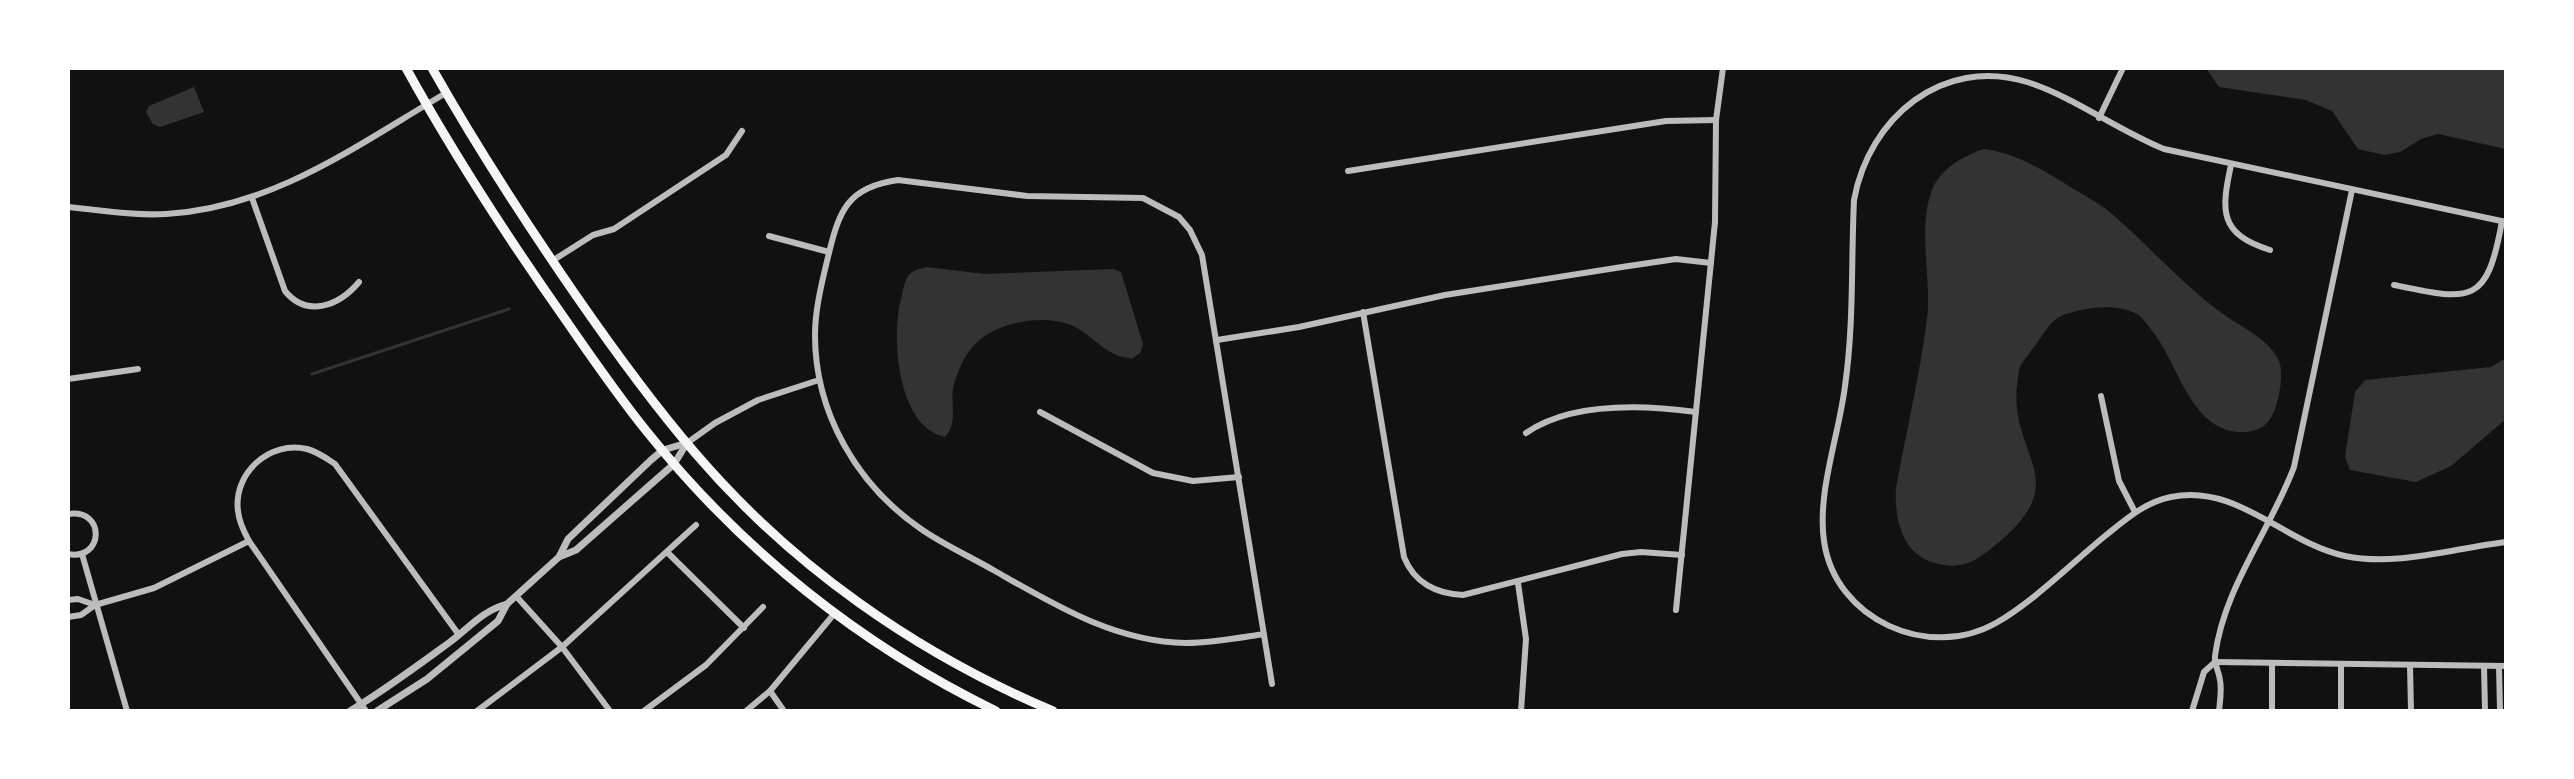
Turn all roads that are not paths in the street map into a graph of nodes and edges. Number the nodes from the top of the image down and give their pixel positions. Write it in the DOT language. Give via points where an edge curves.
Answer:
graph roads {
  1 [pos="406,68"];
  2 [pos="432,68"];
  3 [pos="1723,68"];
  4 [pos="2123,68"];
  5 [pos="446,93"];
  6 [pos="426,104"];
  7 [pos="2099,118"];
  8 [pos="1716,120"];
  9 [pos="742,131"];
  10 [pos="2231,165"];
  11 [pos="1348,171"];
  12 [pos="2352,190"];
  13 [pos="252,198"];
  14 [pos="68,207"];
  15 [pos="2504,221"];
  16 [pos="769,236"];
  17 [pos="2270,250"];
  18 [pos="829,252"];
  19 [pos="552,261"];
  20 [pos="1711,263"];
  21 [pos="359,282"];
  22 [pos="2394,285"];
  23 [pos="1363,312"];
  24 [pos="1217,340"];
  25 [pos="138,369"];
  26 [pos="68,379"];
  27 [pos="819,380"];
  28 [pos="2101,396"];
  29 [pos="1040,412"];
  30 [pos="1696,412"];
  31 [pos="1526,433"];
  32 [pos="687,443"];
  33 [pos="663,450"];
  34 [pos="674,464"];
  35 [pos="1239,477"];
  36 [pos="2135,512"];
  37 [pos="68,514"];
  38 [pos="2269,522"];
  39 [pos="696,525"];
  40 [pos="249,541"];
  41 [pos="2506,542"];
  42 [pos="667,552"];
  43 [pos="68,554"];
  44 [pos="82,554"];
  45 [pos="1682,555"];
  46 [pos="559,557"];
  47 [pos="1518,583"];
  48 [pos="516,596"];
  49 [pos="68,600"];
  50 [pos="507,604"];
  51 [pos="95,605"];
  52 [pos="763,607"];
  53 [pos="1676,610"];
  54 [pos="834,614"];
  55 [pos="68,617"];
  56 [pos="744,628"];
  57 [pos="1264,634"];
  58 [pos="459,635"];
  59 [pos="562,647"];
  60 [pos="2215,662"];
  61 [pos="2272,663"];
  62 [pos="2341,664"];
  63 [pos="2410,665"];
  64 [pos="2484,666"];
  65 [pos="2503,666"];
  66 [pos="1272,684"];
  67 [pos="770,691"];
  68 [pos="363,708"];
  69 [pos="127,711"];
  70 [pos="350,711"];
  71 [pos="377,711"];
  72 [pos="477,711"];
  73 [pos="610,711"];
  74 [pos="644,711"];
  75 [pos="746,711"];
  76 [pos="784,711"];
  77 [pos="996,711"];
  78 [pos="1053,711"];
  79 [pos="1521,711"];
  80 [pos="2192,711"];
  81 [pos="2219,711"];
  82 [pos="2272,711"];
  83 [pos="2341,711"];
  84 [pos="2411,711"];
  85 [pos="2485,711"];
  86 [pos="2500,711"];
  1 -- 6 [label="main road"];
  2 -- 5 [label="main road"];
  3 -- 8 [label="street"];
  4 -- 7 [label="street"];
  5 -- 6 [label="street"];
  5 -- 19 [label="main road"];
  6 -- 13 [label="street" via="307,175"];
  6 -- 33 [label="main road" via="550,297"];
  7 -- 10 [label="street" via="2164,149"];
  7 -- 36 [label="street" via="2028,82 1976,78 1915,99 1876,139 1854,200 1850,348 1823,507 1823,535 1835,575 1858,605 1888,626 1939,638 1997,623"];
  8 -- 11 [label="street" via="1666,121"];
  8 -- 20 [label="street"];
  9 -- 19 [label="street" via="726,155 614,229 593,235"];
  10 -- 12 [label="street"];
  10 -- 17 [label="street" via="2226,218 2247,240"];
  12 -- 15 [label="street"];
  12 -- 38 [label="street" via="2299,449"];
  13 -- 14 [label="street" via="165,214"];
  13 -- 21 [label="street" via="291,299 320,307 341,299"];
  15 -- 22 [label="street" via="2493,266 2475,288 2445,296"];
  16 -- 18 [label="street"];
  18 -- 24 [label="street" via="844,207 877,183 898,180 1027,196 1143,198 1179,217 1197,242"];
  18 -- 27 [label="street" via="815,334"];
  19 -- 32 [label="main road"];
  20 -- 23 [label="street" via="1676,259"];
  20 -- 30 [label="street"];
  23 -- 24 [label="street"];
  23 -- 47 [label="street" via="1407,565 1421,582 1450,595"];
  24 -- 35 [label="street"];
  25 -- 26 [label="street"];
  27 -- 32 [label="street" via="758,400"];
  27 -- 57 [label="street" via="832,421 855,465 876,492 921,529 1065,609 1133,636 1186,643"];
  28 -- 36 [label="street" via="2119,481"];
  29 -- 35 [label="street" via="1153,473 1193,481"];
  30 -- 31 [label="street" via="1611,409 1551,419"];
  30 -- 45 [label="street"];
  32 -- 33 [label="street"];
  32 -- 34 [label="street"];
  32 -- 78 [label="main road" via="772,533 857,603 950,661"];
  33 -- 34 [label="main road"];
  33 -- 46 [label="street" via="568,539"];
  34 -- 46 [label="street" via="576,550"];
  34 -- 54 [label="main road" via="749,543"];
  35 -- 57 [label="street"];
  36 -- 38 [label="street" via="2170,497 2195,494 2234,503"];
  37 -- 44 [label="street" via="86,516 95,529 94,544"];
  38 -- 41 [label="street" via="2308,545 2378,560"];
  38 -- 60 [label="street" via="2228,604"];
  39 -- 42 [label="street"];
  40 -- 51 [label="street" via="154,588"];
  40 -- 58 [label="street" via="237,510 251,467 277,450 308,449 322,455 335,464"];
  40 -- 68 [label="street"];
  42 -- 56 [label="street"];
  42 -- 59 [label="street"];
  43 -- 44 [label="street"];
  44 -- 51 [label="street"];
  45 -- 47 [label="street" via="1622,554"];
  45 -- 53 [label="street"];
  46 -- 48 [label="street"];
  47 -- 79 [label="street" via="1526,639"];
  48 -- 50 [label="street"];
  48 -- 59 [label="street"];
  49 -- 51 [label="street"];
  50 -- 58 [label="street" via="490,609"];
  50 -- 71 [label="street" via="498,621 427,679"];
  51 -- 55 [label="street"];
  51 -- 69 [label="street"];
  52 -- 56 [label="street"];
  54 -- 67 [label="street"];
  54 -- 77 [label="main road" via="911,665"];
  56 -- 74 [label="street" via="688,680"];
  57 -- 66 [label="street"];
  58 -- 68 [label="street"];
  59 -- 72 [label="street"];
  59 -- 73 [label="street"];
  60 -- 61 [label="street"];
  60 -- 80 [label="street" via="2204,672"];
  60 -- 81 [label="street"];
  61 -- 62 [label="street"];
  61 -- 82 [label="street"];
  62 -- 63 [label="street"];
  62 -- 83 [label="street"];
  63 -- 64 [label="street"];
  63 -- 84 [label="street"];
  64 -- 65 [label="street"];
  64 -- 85 [label="street"];
  65 -- 86 [label="street"];
  67 -- 75 [label="street"];
  67 -- 76 [label="street"];
  68 -- 70 [label="street"];
}
